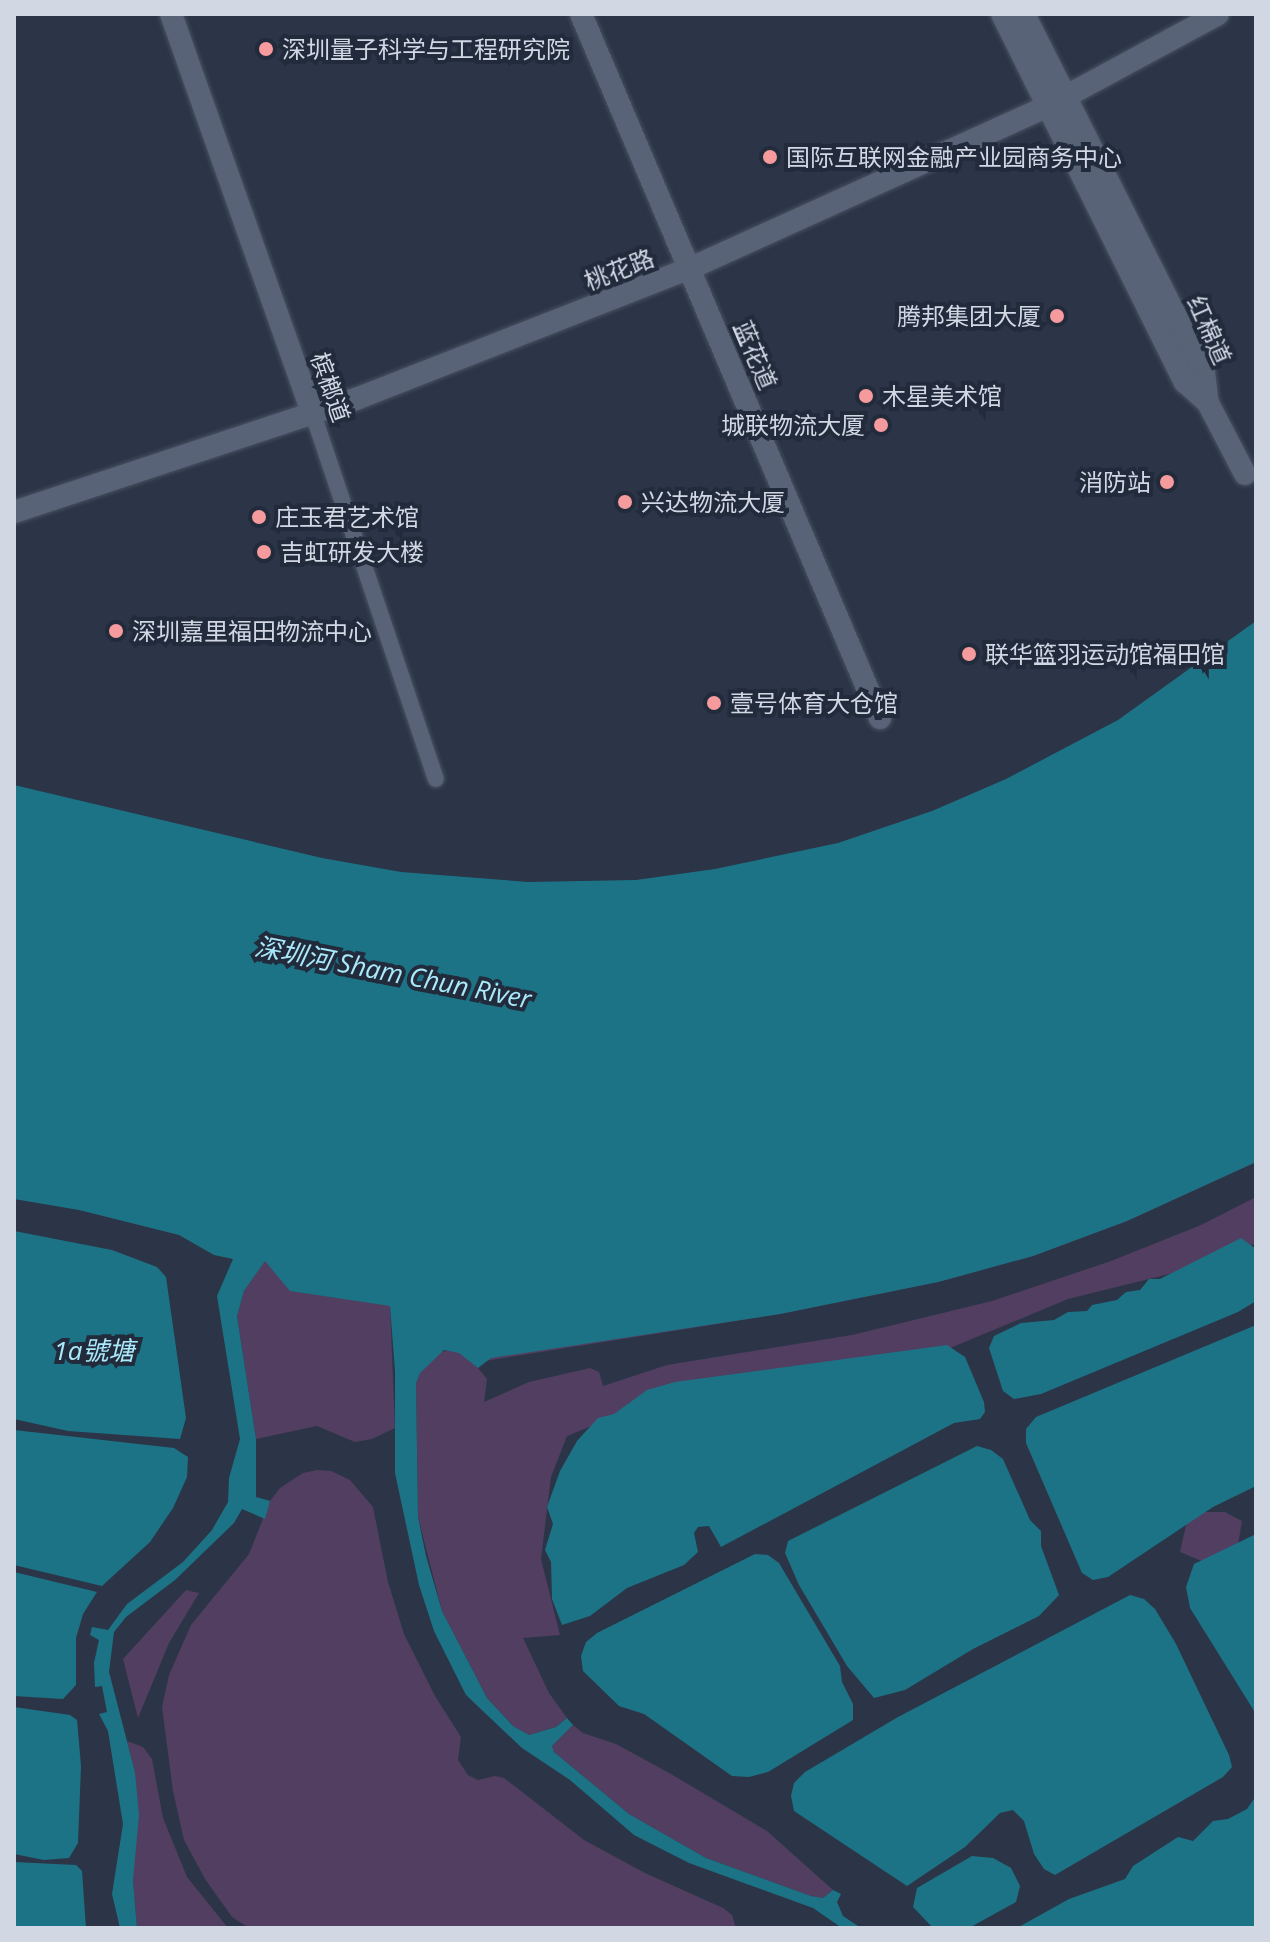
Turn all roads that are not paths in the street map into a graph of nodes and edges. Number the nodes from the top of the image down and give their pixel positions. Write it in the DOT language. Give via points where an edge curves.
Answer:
graph roads {
  1 [pos="171,14"];
  2 [pos="581,14"];
  3 [pos="1002,14"];
  4 [pos="1024,14"];
  5 [pos="1218,14"];
  6 [pos="1057,101"];
  7 [pos="691,268"];
  8 [pos="313,414"];
  9 [pos="1245,474"];
  10 [pos="14,512"];
  11 [pos="880,718"];
  12 [pos="436,779"];
  1 -- 8 [label="main road, 槟榔道"];
  2 -- 7 [label="main road, 蓝花道"];
  3 -- 6 [label="main road, 红棉道"];
  4 -- 6 [label="main road, 红棉道"];
  5 -- 6 [label="main road, 桃花路"];
  6 -- 7 [label="main road, 桃花路"];
  6 -- 9 [label="main road, 红棉道" via="1204,372 1208,403"];
  7 -- 8 [label="main road, 桃花路"];
  7 -- 11 [label="main road, 蓝花道"];
  8 -- 10 [label="main road, 桃花路"];
  8 -- 12 [label="street, 槟榔道"];
}
